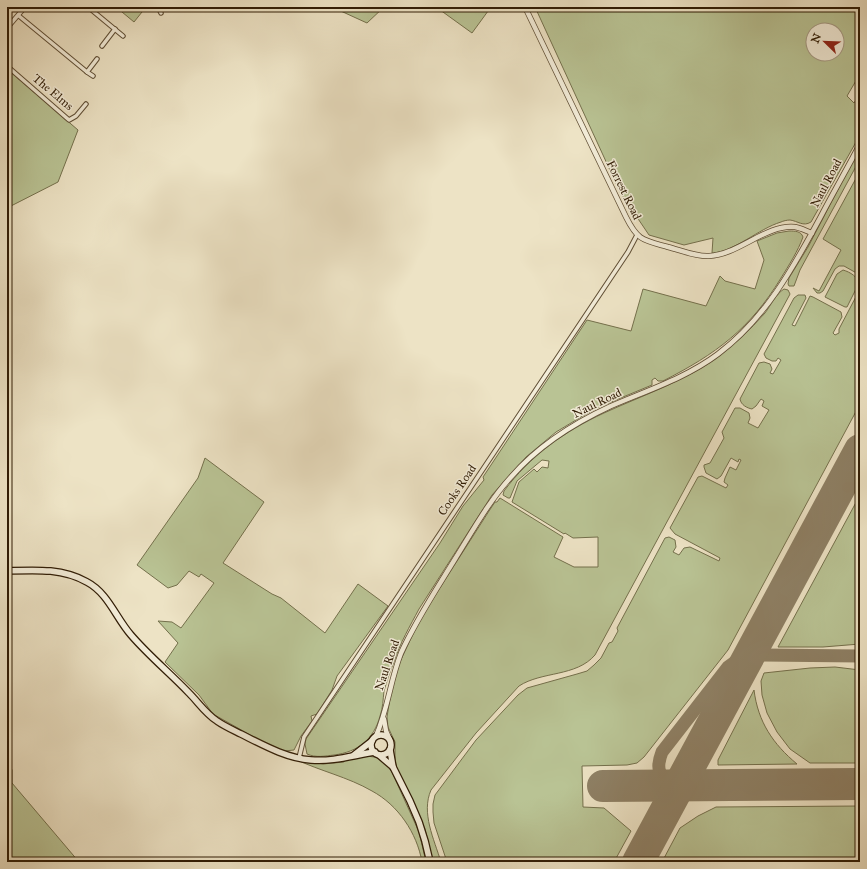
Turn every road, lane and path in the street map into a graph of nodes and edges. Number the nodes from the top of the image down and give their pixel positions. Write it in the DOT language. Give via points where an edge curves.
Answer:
graph roads {
  1 [pos="25,7"];
  2 [pos="88,7"];
  3 [pos="158,7"];
  4 [pos="525,7"];
  5 [pos="161,13"];
  6 [pos="18,16"];
  7 [pos="7,28"];
  8 [pos="115,29"];
  9 [pos="123,36"];
  10 [pos="102,46"];
  11 [pos="97,59"];
  12 [pos="7,66"];
  13 [pos="87,72"];
  14 [pos="93,76"];
  15 [pos="86,104"];
  16 [pos="860,144"];
  17 [pos="812,233"];
  18 [pos="637,235"];
  19 [pos="7,571"];
  20 [pos="384,717"];
  21 [pos="374,739"];
  22 [pos="390,740"];
  23 [pos="390,750"];
  24 [pos="377,753"];
  25 [pos="354,755"];
  26 [pos="299,758"];
  27 [pos="393,767"];
  28 [pos="430,862"];
  1 -- 6 [label="street"];
  2 -- 8 [label="street"];
  3 -- 5 [label="street"];
  4 -- 18 [label="street, Forrest Road"];
  6 -- 7 [label="street"];
  6 -- 13 [label="street"];
  8 -- 9 [label="street"];
  8 -- 10 [label="street"];
  11 -- 13 [label="street"];
  12 -- 15 [label="street, The Elms" via="69,120"];
  13 -- 14 [label="street"];
  16 -- 17 [label="street, Naul Road"];
  17 -- 18 [label="street, Forrest Road" via="801,228 779,228 729,251 710,256 647,241"];
  17 -- 20 [label="street, Naul Road" via="773,298 740,336 718,354 658,388 577,424 551,441 511,477 412,630 394,672"];
  18 -- 26 [label="street, Cooks Road" via="304,737"];
  19 -- 26 [label="main road, Naul Road" via="60,571 93,586 103,594 127,630 145,650 211,717 268,748"];
  20 -- 21 [label="street, Naul Road"];
  20 -- 22 [label="street, Naul Road"];
  21 -- 22 [label="main road" via="379,735"];
  21 -- 24 [label="main road" via="372,747"];
  21 -- 25 [label="main road, Naul Road"];
  22 -- 23 [label="main road"];
  23 -- 24 [label="main road" via="385,754"];
  23 -- 27 [label="main road"];
  24 -- 25 [label="main road, Naul Road"];
  24 -- 27 [label="main road"];
  25 -- 26 [label="main road, Naul Road" via="325,760"];
  27 -- 28 [label="main road" via="419,822"];
}
